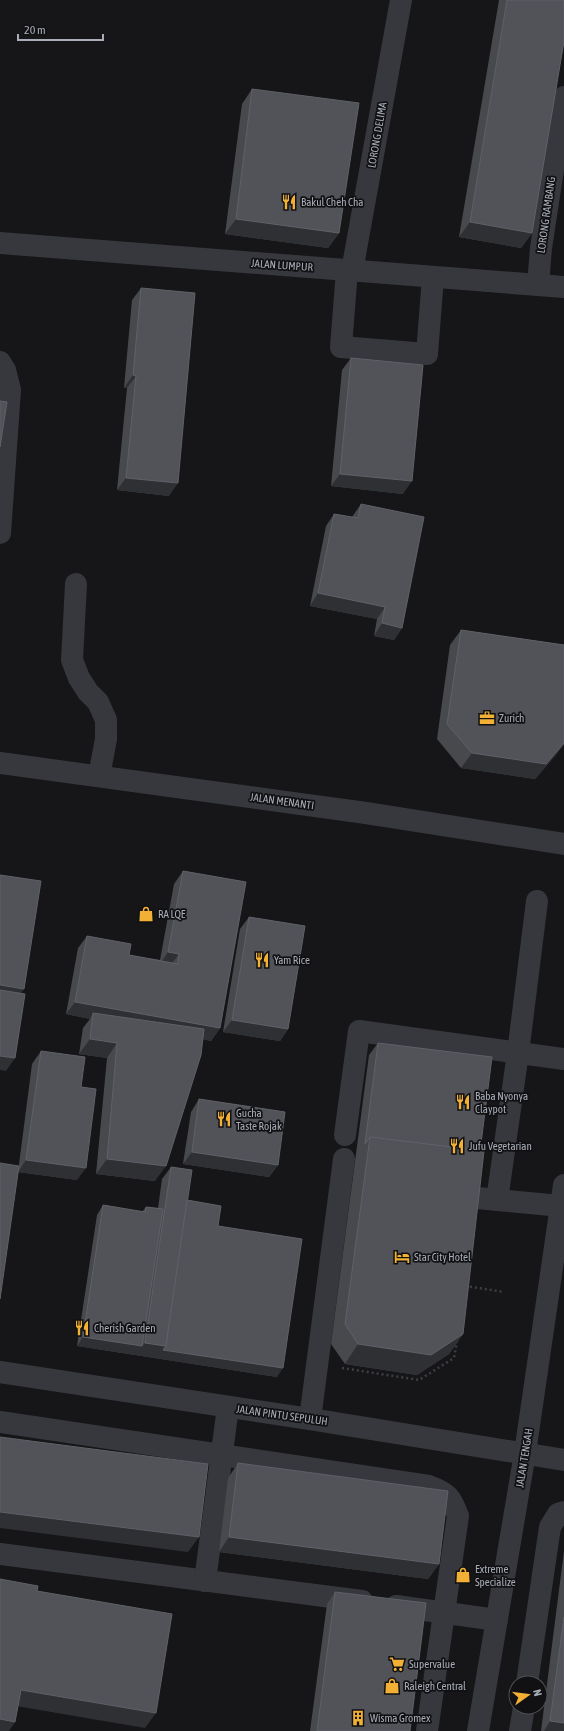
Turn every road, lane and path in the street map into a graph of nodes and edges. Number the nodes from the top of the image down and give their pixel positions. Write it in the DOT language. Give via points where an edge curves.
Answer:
graph roads {
  1 [pos="402,0"];
  2 [pos="564,97"];
  3 [pos="0,243"];
  4 [pos="349,270"];
  5 [pos="433,277"];
  6 [pos="538,285"];
  7 [pos="564,287"];
  8 [pos="0,362"];
  9 [pos="0,533"];
  10 [pos="76,584"];
  11 [pos="0,763"];
  12 [pos="99,776"];
  13 [pos="564,844"];
  14 [pos="537,901"];
  15 [pos="518,1053"];
  16 [pos="564,1059"];
  17 [pos="345,1135"];
  18 [pos="344,1159"];
  19 [pos="564,1185"];
  20 [pos="561,1206"];
  21 [pos="504,1292"];
  22 [pos="464,1293"];
  23 [pos="458,1337"];
  24 [pos="338,1363"];
  25 [pos="0,1372"];
  26 [pos="228,1407"];
  27 [pos="310,1419"];
  28 [pos="0,1422"];
  29 [pos="525,1453"];
  30 [pos="221,1455"];
  31 [pos="564,1460"];
  32 [pos="564,1512"];
  33 [pos="0,1554"];
  34 [pos="205,1581"];
  35 [pos="444,1612"];
  36 [pos="497,1620"];
  37 [pos="528,1675"];
  38 [pos="523,1715"];
  39 [pos="427,1731"];
  40 [pos="478,1731"];
  41 [pos="520,1731"];
  1 -- 4 [label="street, LORONG DELIMA"];
  2 -- 6 [label="street, LORONG RAMBANG" via="541,248"];
  3 -- 4 [label="street, JALAN LUMPUR"];
  4 -- 5 [label="street, JALAN LUMPUR"];
  4 -- 5 [label="street, LORONG DELIMA" via="341,347 427,354"];
  5 -- 6 [label="street, JALAN LUMPUR"];
  6 -- 7 [label="street, JALAN LUMPUR"];
  8 -- 9 [label="street" via="10,390"];
  10 -- 12 [label="street" via="72,660 79,678 98,702 106,720 106,739"];
  11 -- 12 [label="street, JALAN MENANTI"];
  12 -- 13 [label="street, JALAN MENANTI" via="359,812"];
  14 -- 15 [label="street"];
  15 -- 16 [label="street"];
  15 -- 17 [label="street" via="359,1031"];
  15 -- 20 [label="street" via="487,1199"];
  18 -- 27 [label="street"];
  19 -- 20 [label="street, JALAN TENGAH"];
  20 -- 29 [label="street, JALAN TENGAH"];
  21 -- 22 [label="path" via="464,1285"];
  23 -- 24 [label="path" via="454,1358 419,1380 343,1369"];
  25 -- 26 [label="street, JALAN PINTU SEPULUH"];
  26 -- 27 [label="street, JALAN PINTU SEPULUH"];
  26 -- 30 [label="street"];
  27 -- 29 [label="street, JALAN PINTU SEPULUH"];
  28 -- 30 [label="street"];
  29 -- 31 [label="street, JALAN PINTU SEPULUH"];
  29 -- 36 [label="street, JALAN TENGAH"];
  30 -- 34 [label="street"];
  30 -- 35 [label="street" via="429,1486 445,1492 458,1516"];
  32 -- 37 [label="street" via="558,1514 550,1527"];
  33 -- 34 [label="street"];
  34 -- 35 [label="street"];
  35 -- 36 [label="street"];
  35 -- 39 [label="street"];
  36 -- 40 [label="street, JALAN TENGAH"];
  38 -- 41 [label="street"];
}
